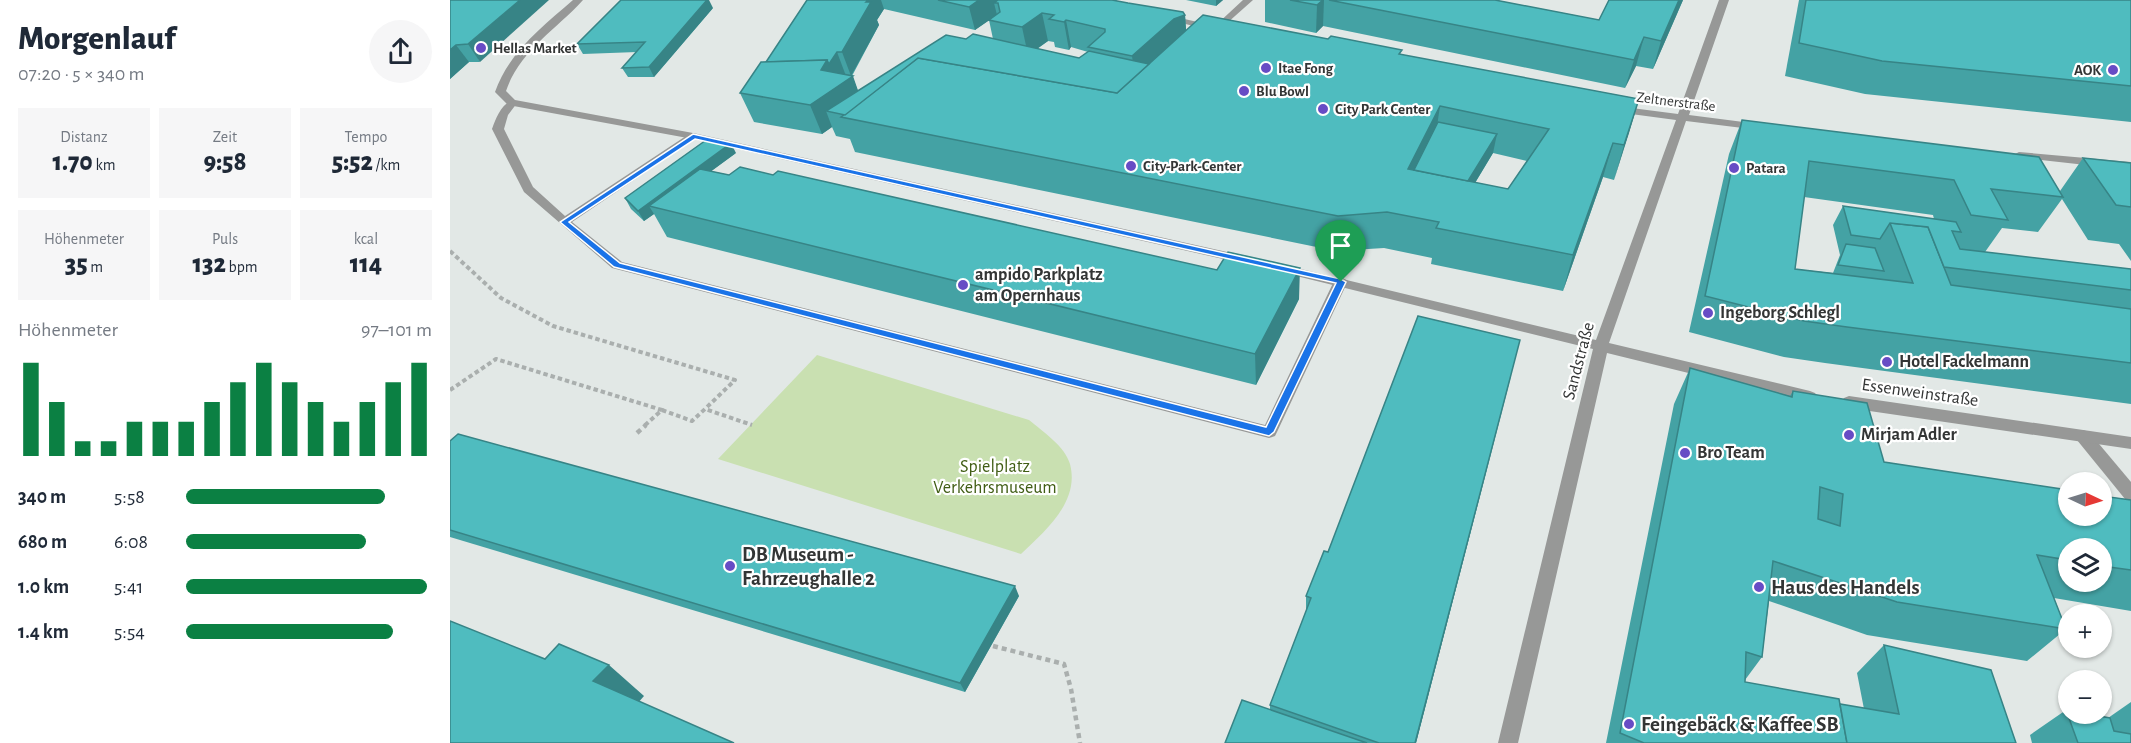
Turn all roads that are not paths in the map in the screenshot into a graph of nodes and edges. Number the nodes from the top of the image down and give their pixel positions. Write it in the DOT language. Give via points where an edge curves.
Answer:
graph roads {
  1 [pos="578,0"];
  2 [pos="1248,0"];
  3 [pos="1724,0"];
  4 [pos="1160,17"];
  5 [pos="1217,28"];
  6 [pos="1228,31"];
  7 [pos="512,103"];
  8 [pos="1607,108"];
  9 [pos="1682,118"];
  10 [pos="1766,128"];
  11 [pos="693,136"];
  12 [pos="2010,154"];
  13 [pos="2131,166"];
  14 [pos="564,222"];
  15 [pos="1341,282"];
  16 [pos="1601,345"];
  17 [pos="2083,436"];
  18 [pos="2131,443"];
  19 [pos="2131,494"];
  20 [pos="1508,743"];
  1 -- 7 [label="street" via="531,43 504,77 500,92"];
  2 -- 5 [label="street"];
  3 -- 9 [label="street, Sandstraße"];
  4 -- 5 [label="street"];
  5 -- 6 [label="street"];
  7 -- 11 [label="street, Essenweinstraße"];
  7 -- 14 [label="street" via="498,129 528,189"];
  8 -- 9 [label="street, Zeltnerstraße"];
  9 -- 10 [label="street, Zeltnerstraße"];
  9 -- 16 [label="street, Sandstraße"];
  11 -- 14 [label="street"];
  11 -- 15 [label="street, Essenweinstraße"];
  12 -- 13 [label="street"];
  14 -- 15 [label="street" via="617,265 1269,432"];
  15 -- 16 [label="street, Essenweinstraße"];
  16 -- 17 [label="street, Essenweinstraße" via="1827,399"];
  16 -- 20 [label="street, Sandstraße"];
  17 -- 18 [label="street, Essenweinstraße"];
  17 -- 19 [label="street"];
}
